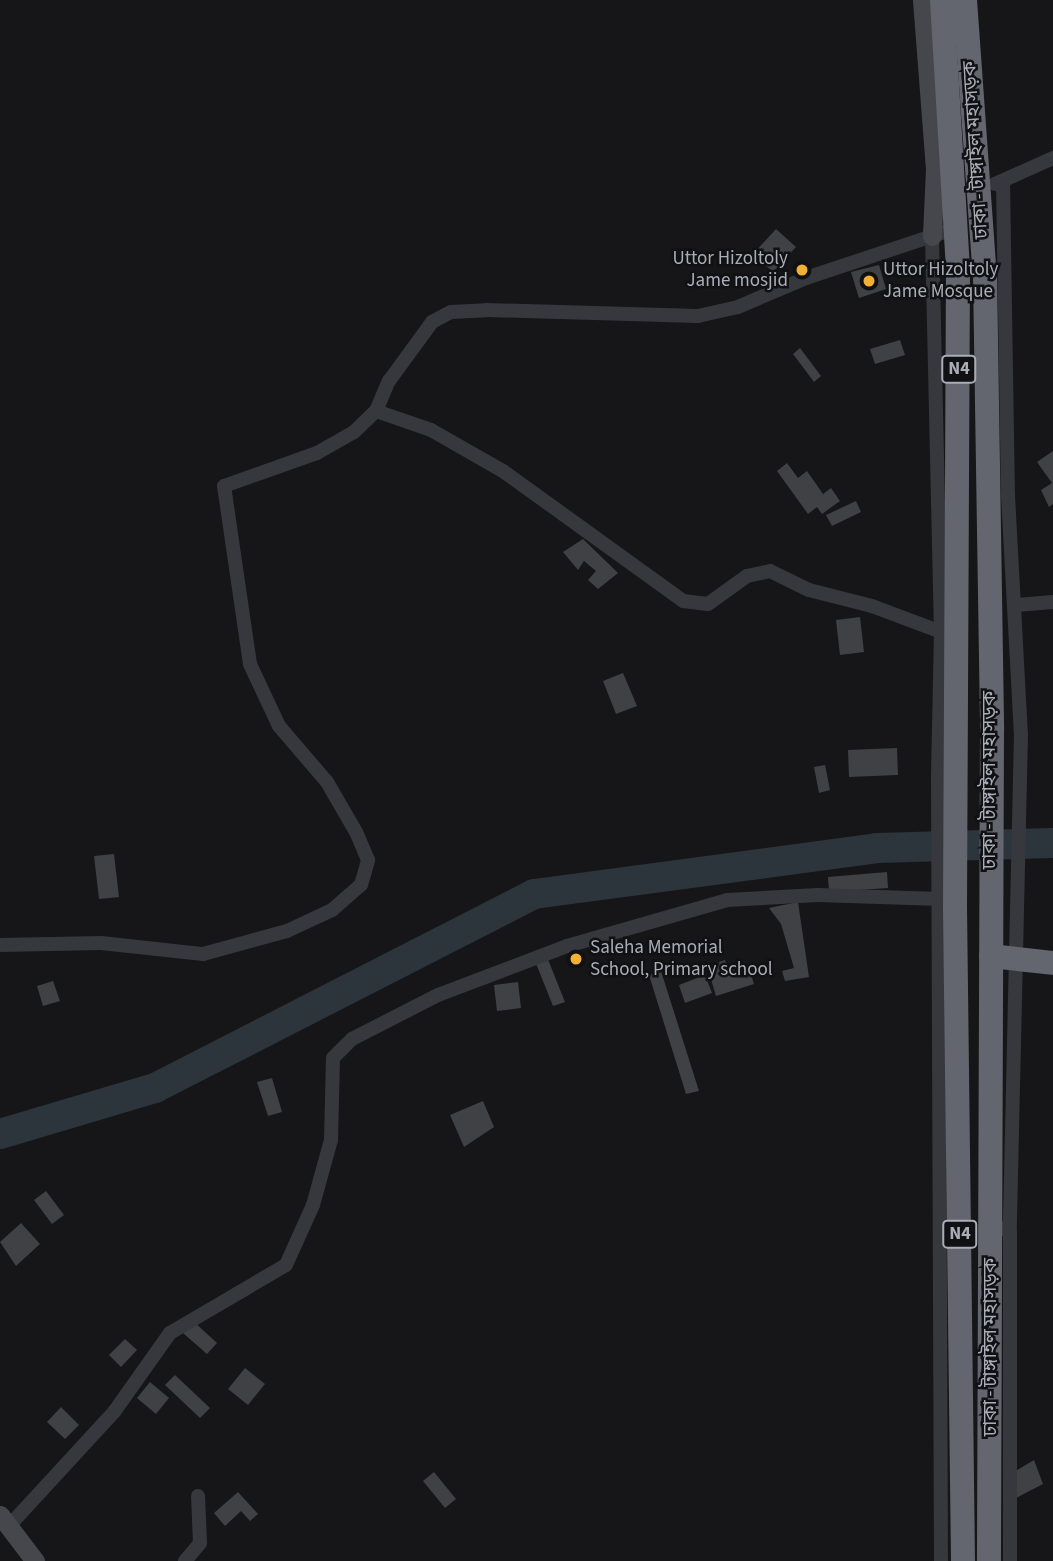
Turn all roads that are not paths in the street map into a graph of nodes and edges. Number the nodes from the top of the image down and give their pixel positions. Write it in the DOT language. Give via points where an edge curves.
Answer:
graph roads {
  1 [pos="922,0"];
  2 [pos="942,0"];
  3 [pos="965,0"];
  4 [pos="1053,158"];
  5 [pos="992,186"];
  6 [pos="956,228"];
  7 [pos="932,236"];
  8 [pos="376,411"];
  9 [pos="1053,602"];
  10 [pos="1017,605"];
  11 [pos="941,632"];
  12 [pos="947,903"];
  13 [pos="0,945"];
  14 [pos="991,956"];
  15 [pos="1016,958"];
  16 [pos="1053,963"];
  17 [pos="1001,1227"];
  18 [pos="198,1496"];
  19 [pos="5,1520"];
  20 [pos="35,1561"];
  21 [pos="185,1561"];
  22 [pos="941,1561"];
  23 [pos="963,1561"];
  24 [pos="989,1561"];
  25 [pos="1010,1561"];
  1 -- 7 [label="main road" via="935,169"];
  2 -- 6 [label="highway, ঢাকা - টাঙ্গাইল মহাসড়ক / N4"];
  3 -- 5 [label="highway, ঢাকা - টাঙ্গাইল মহাসড়ক / N4"];
  4 -- 5 [label="street"];
  5 -- 10 [label="street"];
  5 -- 14 [label="highway, ঢাকা - টাঙ্গাইল মহাসড়ক / N4"];
  6 -- 7 [label="street"];
  6 -- 12 [label="highway, ঢাকা - টাঙ্গাইল মহাসড়ক / N4" via="959,738"];
  7 -- 8 [label="street" via="819,273 738,307 698,316 452,312 432,322 410,348"];
  7 -- 11 [label="street"];
  8 -- 11 [label="street" via="431,430 503,471 682,601 708,604 747,576 770,571 809,590"];
  8 -- 13 [label="street" via="354,432 317,453 224,485 250,664 279,726 327,782 356,832 368,860 361,885 332,911 287,931 203,954 101,943"];
  9 -- 10 [label="street"];
  10 -- 15 [label="street"];
  11 -- 12 [label="street"];
  12 -- 19 [label="street" via="818,895 727,900 567,946 438,995 352,1039 333,1058 331,1140 313,1205 285,1265 170,1334 114,1412"];
  12 -- 22 [label="street"];
  12 -- 23 [label="highway, N4"];
  14 -- 15 [label="highway"];
  14 -- 17 [label="highway, ঢাকা - টাঙ্গাইল মহাসড়ক / N4"];
  15 -- 16 [label="highway"];
  15 -- 17 [label="street"];
  17 -- 24 [label="highway, ঢাকা - টাঙ্গাইল মহাসড়ক / N4"];
  17 -- 25 [label="street"];
  18 -- 21 [label="street" via="200,1544"];
  19 -- 20 [label="main road"];
}
